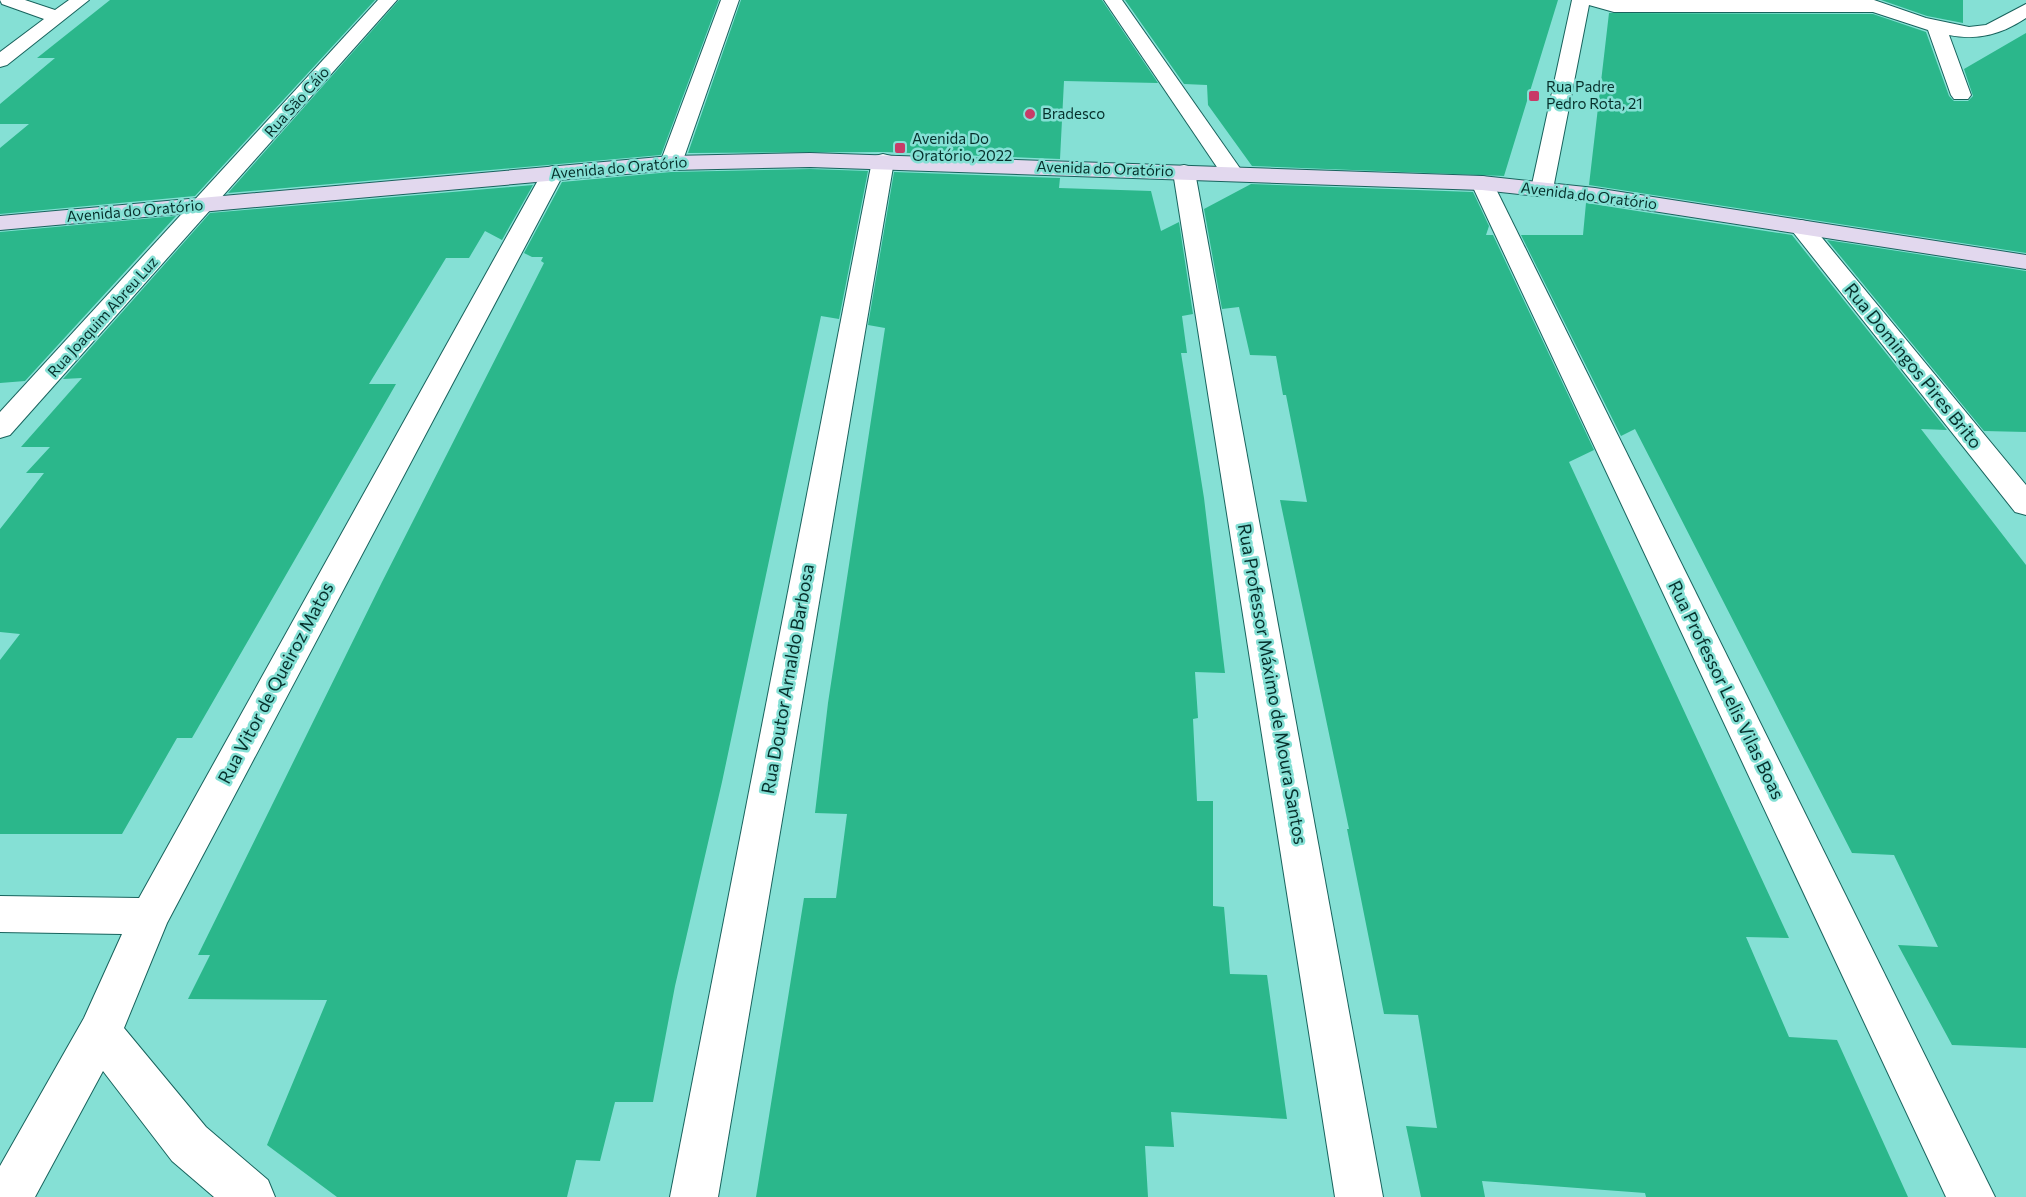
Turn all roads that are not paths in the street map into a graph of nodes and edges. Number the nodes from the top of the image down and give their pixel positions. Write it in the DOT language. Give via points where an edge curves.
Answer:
graph roads {
  1 [pos="8,0"];
  2 [pos="80,0"];
  3 [pos="388,0"];
  4 [pos="730,0"];
  5 [pos="1113,0"];
  6 [pos="1581,0"];
  7 [pos="1590,0"];
  8 [pos="1858,0"];
  9 [pos="1878,7"];
  10 [pos="2023,13"];
  11 [pos="57,17"];
  12 [pos="1936,26"];
  13 [pos="0,61"];
  14 [pos="1961,95"];
  15 [pos="883,161"];
  16 [pos="671,163"];
  17 [pos="1184,172"];
  18 [pos="553,173"];
  19 [pos="1233,174"];
  20 [pos="1482,183"];
  21 [pos="1542,189"];
  22 [pos="205,205"];
  23 [pos="0,223"];
  24 [pos="1801,227"];
  25 [pos="2026,262"];
  26 [pos="0,429"];
  27 [pos="2026,505"];
  28 [pos="0,914"];
  29 [pos="150,916"];
  30 [pos="100,1033"];
  31 [pos="9,1197"];
  32 [pos="251,1197"];
  33 [pos="694,1197"];
  34 [pos="1359,1197"];
  35 [pos="1971,1197"];
  1 -- 11 [label="street"];
  2 -- 11 [label="street"];
  3 -- 22 [label="street, Rua São Cáio"];
  4 -- 16 [label="street"];
  5 -- 19 [label="street"];
  6 -- 21 [label="street"];
  7 -- 9 [label="street" via="1614,7"];
  8 -- 9 [label="street"];
  9 -- 12 [label="street"];
  10 -- 12 [label="street" via="1978,33"];
  11 -- 13 [label="street"];
  12 -- 14 [label="street"];
  15 -- 16 [label="main road, Avenida do Oratório"];
  15 -- 17 [label="main road, Avenida do Oratório"];
  15 -- 33 [label="street, Rua Doutor Arnaldo Barbosa"];
  16 -- 18 [label="main road, Avenida do Oratório"];
  17 -- 19 [label="main road, Avenida do Oratório"];
  17 -- 34 [label="street, Rua Professor Máximo de Moura Santos"];
  18 -- 22 [label="main road, Avenida do Oratório"];
  18 -- 29 [label="street, Rua Vitor de Queiroz Matos"];
  19 -- 20 [label="main road, Avenida do Oratório"];
  20 -- 21 [label="main road, Avenida do Oratório"];
  20 -- 35 [label="street, Rua Professor Lelis Vilas Boas"];
  21 -- 24 [label="main road, Avenida do Oratório"];
  22 -- 23 [label="main road, Avenida do Oratório"];
  22 -- 26 [label="street, Rua Joaquim Abreu Luz"];
  24 -- 25 [label="main road, Avenida do Oratório"];
  24 -- 27 [label="street, Rua Domingos Pires Brito"];
  28 -- 29 [label="street"];
  29 -- 30 [label="street, Rua Vitor de Queiroz Matos"];
  30 -- 31 [label="street, Rua Vitor de Queiroz Matos"];
  30 -- 32 [label="street" via="189,1143"];
}
